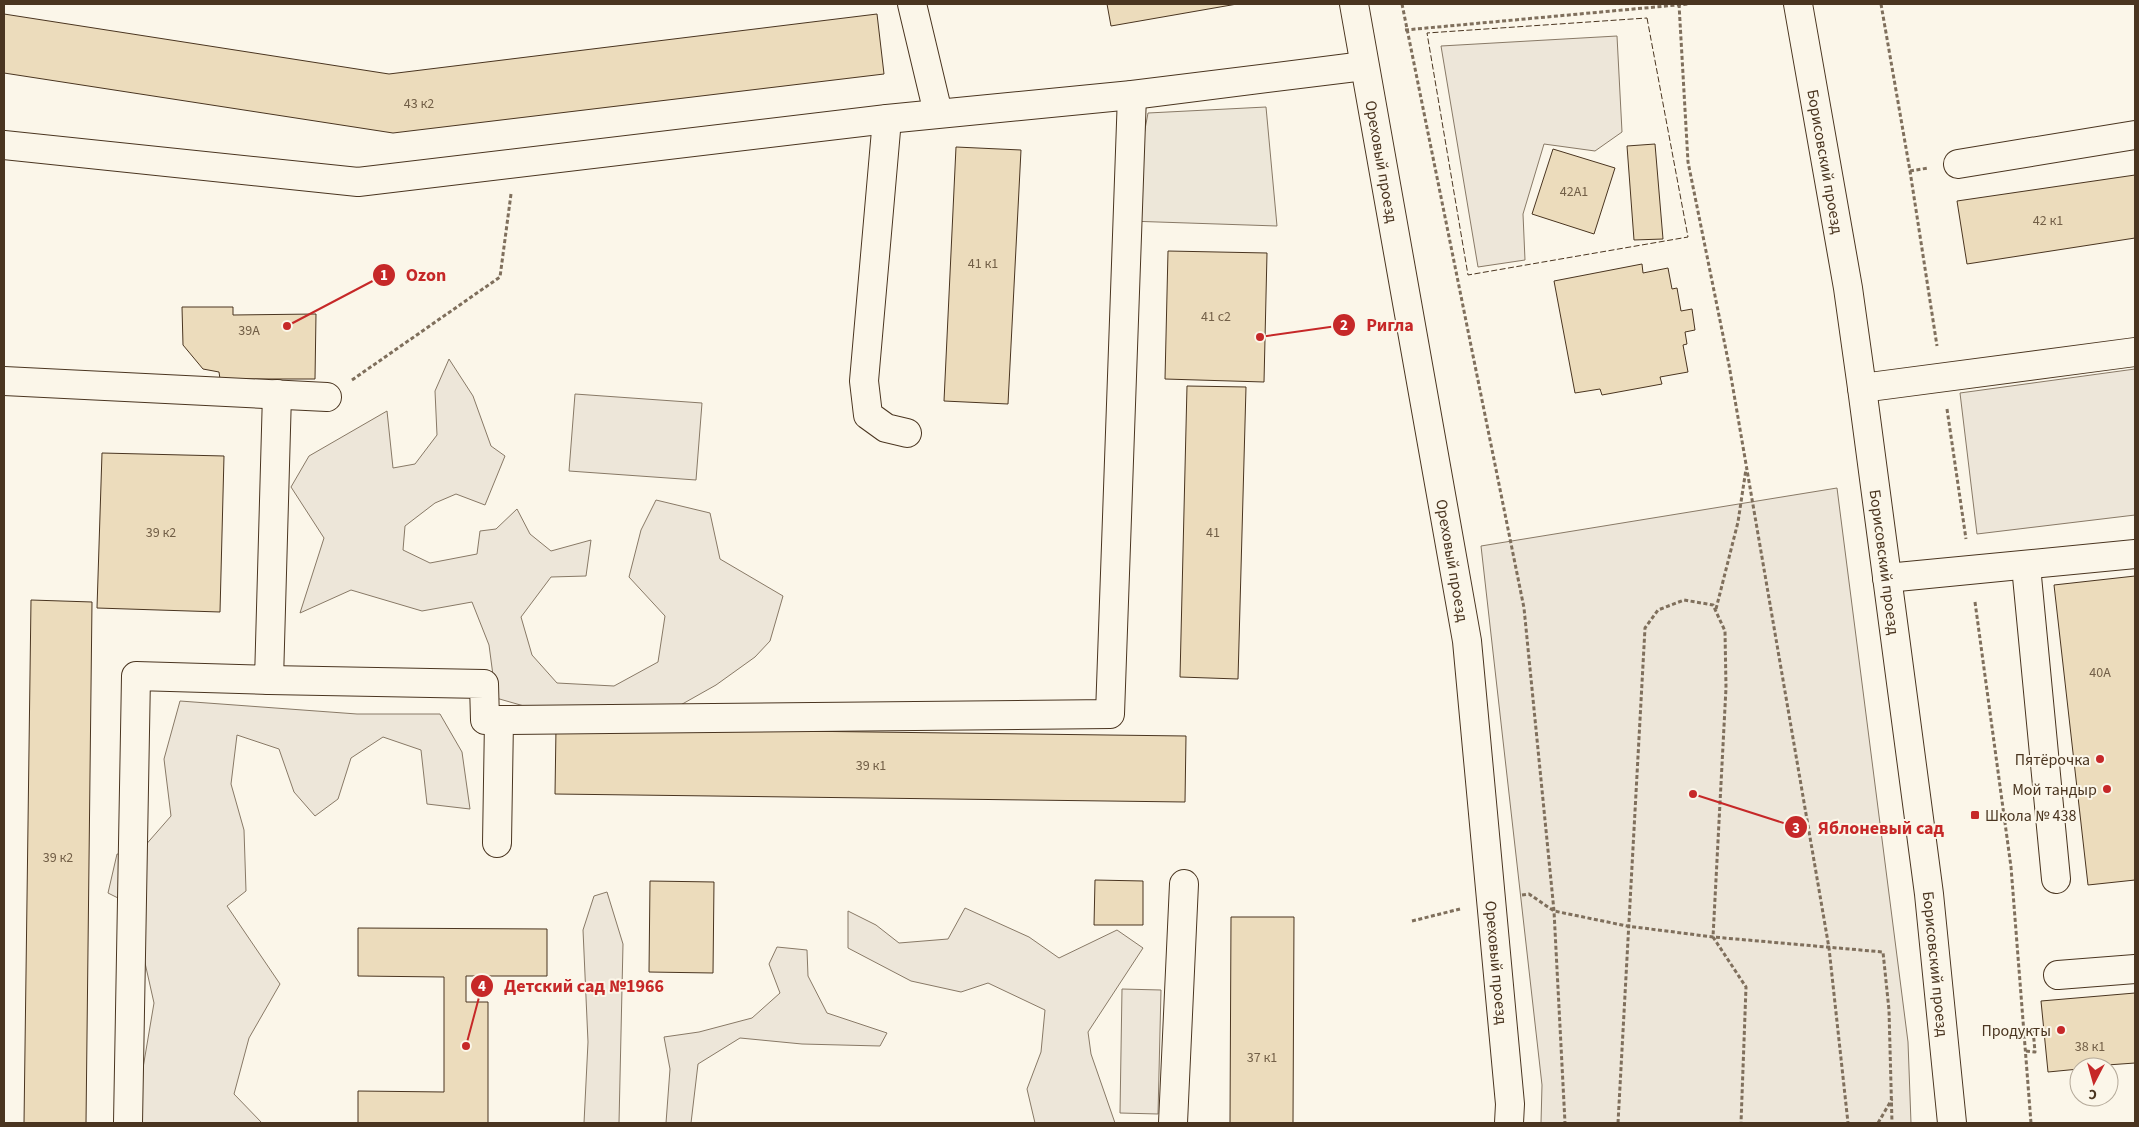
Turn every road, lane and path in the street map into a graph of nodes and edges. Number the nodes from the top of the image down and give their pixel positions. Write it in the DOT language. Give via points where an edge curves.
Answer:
graph roads {
  1 [pos="912,4"];
  2 [pos="1354,4"];
  3 [pos="1402,4"];
  4 [pos="1679,4"];
  5 [pos="1688,4"];
  6 [pos="1798,4"];
  7 [pos="1406,30"];
  8 [pos="1364,66"];
  9 [pos="1132,94"];
  10 [pos="938,113"];
  11 [pos="887,119"];
  12 [pos="2135,135"];
  13 [pos="4,145"];
  14 [pos="516,163"];
  15 [pos="1958,164"];
  16 [pos="2135,352"];
  17 [pos="4,381"];
  18 [pos="1862,388"];
  19 [pos="277,394"];
  20 [pos="327,397"];
  21 [pos="907,433"];
  22 [pos="1747,466"];
  23 [pos="2135,554"];
  24 [pos="2026,566"];
  25 [pos="1886,578"];
  26 [pos="1716,611"];
  27 [pos="269,680"];
  28 [pos="499,720"];
  29 [pos="497,842"];
  30 [pos="2056,879"];
  31 [pos="1184,884"];
  32 [pos="1528,894"];
  33 [pos="1554,911"];
  34 [pos="1627,926"];
  35 [pos="1713,937"];
  36 [pos="1829,948"];
  37 [pos="2135,969"];
  38 [pos="2058,975"];
  39 [pos="2044,1028"];
  40 [pos="2026,1051"];
  41 [pos="1892,1099"];
  42 [pos="128,1123"];
  43 [pos="1173,1123"];
  44 [pos="1509,1123"];
  45 [pos="1565,1123"];
  46 [pos="1618,1123"];
  47 [pos="1741,1123"];
  48 [pos="1848,1123"];
  49 [pos="1878,1123"];
  50 [pos="1892,1123"];
  51 [pos="1952,1123"];
  1 -- 10 [label="street"];
  2 -- 8 [label="street, Ореховый проезд"];
  3 -- 7 [label="path"];
  4 -- 5 [label="path"];
  4 -- 7 [label="path"];
  4 -- 22 [label="path" via="1688,162"];
  6 -- 18 [label="street, Борисовский проезд" via="1848,288"];
  7 -- 33 [label="path" via="1524,608"];
  8 -- 9 [label="street"];
  8 -- 44 [label="street, Ореховый проезд" via="1466,641 1510,1104"];
  9 -- 10 [label="street"];
  9 -- 28 [label="street" via="1110,714"];
  10 -- 11 [label="street"];
  11 -- 14 [label="street"];
  11 -- 21 [label="street" via="864,381 868,415 886,428"];
  12 -- 15 [label="street"];
  13 -- 14 [label="street" via="358,182"];
  14 -- 20 [label="path" via="500,278"];
  16 -- 18 [label="street"];
  17 -- 19 [label="street"];
  18 -- 25 [label="street, Борисовский проезд"];
  19 -- 20 [label="street"];
  19 -- 27 [label="street"];
  22 -- 26 [label="path" via="1738,522"];
  22 -- 36 [label="path"];
  23 -- 24 [label="street"];
  24 -- 25 [label="street"];
  24 -- 30 [label="street"];
  25 -- 51 [label="street, Борисовский проезд" via="1935,943"];
  26 -- 34 [label="path" via="1713,604 1684,600 1658,610 1645,628"];
  26 -- 35 [label="path" via="1725,631 1726,688"];
  27 -- 28 [label="street" via="484,684 485,720"];
  27 -- 42 [label="street" via="136,676"];
  28 -- 29 [label="street"];
  31 -- 43 [label="street"];
  32 -- 33 [label="path"];
  33 -- 34 [label="path"];
  33 -- 45 [label="path"];
  34 -- 35 [label="path"];
  34 -- 46 [label="path"];
  35 -- 36 [label="path"];
  35 -- 47 [label="path" via="1746,987"];
  36 -- 41 [label="path" via="1883,952 1890,1010"];
  36 -- 48 [label="path"];
  37 -- 38 [label="street"];
  39 -- 40 [label="path" via="2033,1029 2035,1052"];
  41 -- 49 [label="path"];
  41 -- 50 [label="path"];
}
